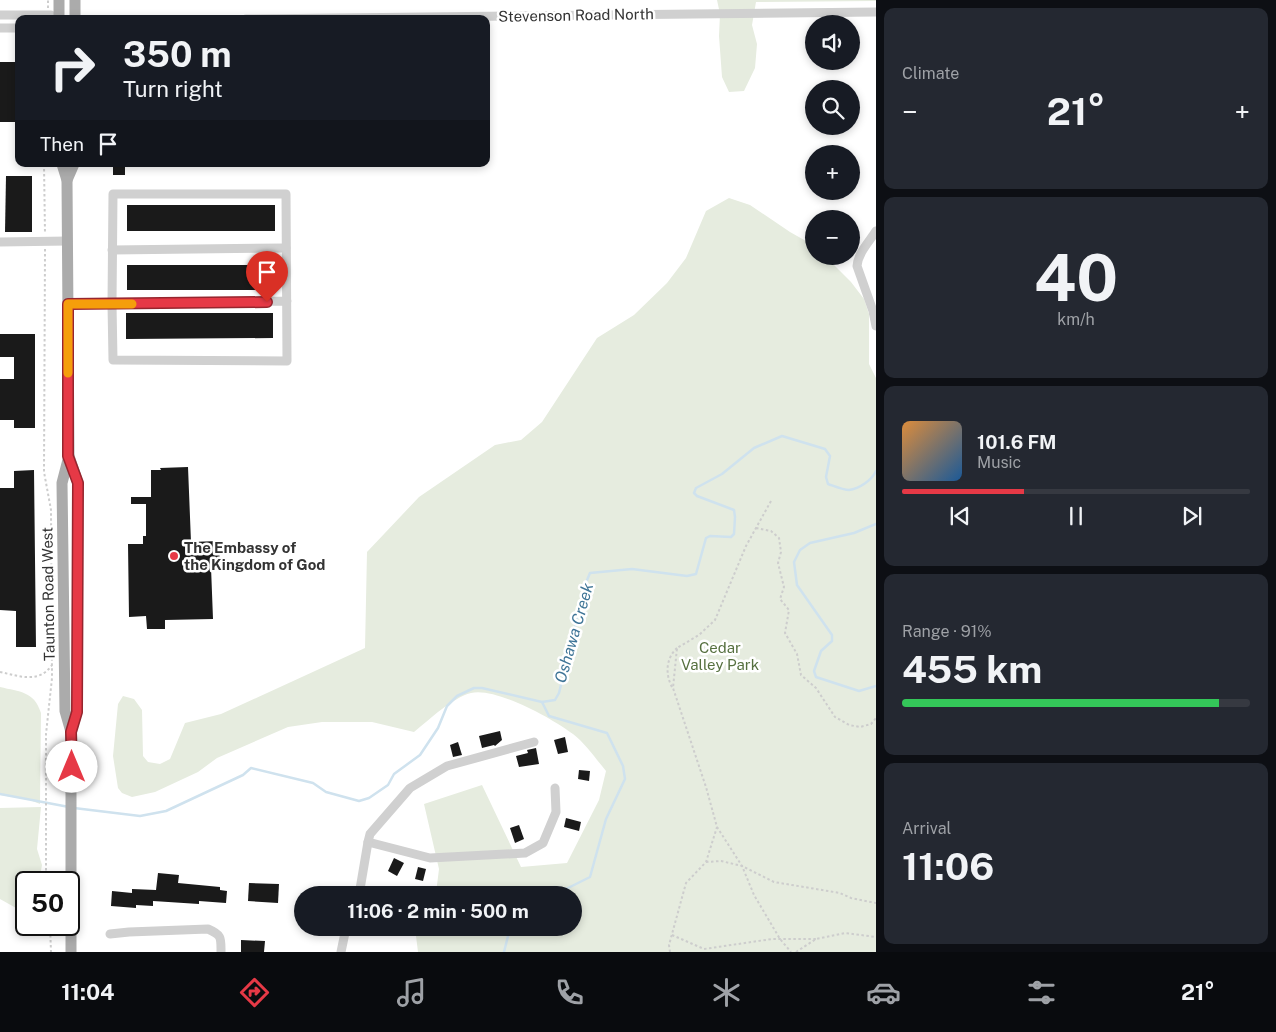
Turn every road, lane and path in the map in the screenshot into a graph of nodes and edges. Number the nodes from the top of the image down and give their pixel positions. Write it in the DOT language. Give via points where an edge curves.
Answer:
graph roads {
  1 [pos="48,0"];
  2 [pos="59,0"];
  3 [pos="75,0"];
  4 [pos="48,8"];
  5 [pos="876,12"];
  6 [pos="0,15"];
  7 [pos="15,15"];
  8 [pos="15,15"];
  9 [pos="51,15"];
  10 [pos="58,15"];
  11 [pos="75,15"];
  12 [pos="490,16"];
  13 [pos="0,28"];
  14 [pos="15,28"];
  15 [pos="44,167"];
  16 [pos="63,167"];
  17 [pos="73,167"];
  18 [pos="67,180"];
  19 [pos="876,231"];
  20 [pos="45,241"];
  21 [pos="68,241"];
  22 [pos="0,242"];
  23 [pos="286,248"];
  24 [pos="112,250"];
  25 [pos="287,302"];
  26 [pos="68,304"];
  27 [pos="112,304"];
  28 [pos="876,326"];
  29 [pos="68,456"];
  30 [pos="771,501"];
  31 [pos="756,528"];
  32 [pos="677,648"];
  33 [pos="52,665"];
  34 [pos="0,672"];
  35 [pos="673,688"];
  36 [pos="876,718"];
  37 [pos="71,732"];
  38 [pos="534,742"];
  39 [pos="555,788"];
  40 [pos="717,827"];
  41 [pos="368,842"];
  42 [pos="706,862"];
  43 [pos="742,866"];
  44 [pos="46,871"];
  45 [pos="361,886"];
  46 [pos="876,903"];
  47 [pos="110,934"];
  48 [pos="50,936"];
  49 [pos="344,936"];
  50 [pos="672,936"];
  51 [pos="876,937"];
  52 [pos="780,939"];
  53 [pos="816,939"];
  54 [pos="51,952"];
  55 [pos="71,952"];
  56 [pos="221,952"];
  57 [pos="341,952"];
  58 [pos="670,952"];
  59 [pos="791,952"];
  60 [pos="796,952"];
  1 -- 4 [label="path"];
  2 -- 10 [label="main road"];
  3 -- 11 [label="main road"];
  5 -- 12 [label="street, Stevenson Road North"];
  6 -- 8 [label="street"];
  7 -- 9 [label="street"];
  13 -- 14 [label="street"];
  15 -- 20 [label="path"];
  16 -- 18 [label="main road, Taunton Road West"];
  17 -- 18 [label="main road, Taunton Road West"];
  18 -- 21 [label="main road, Taunton Road West"];
  19 -- 28 [label="street" via="862,250 857,266"];
  20 -- 21 [label="street"];
  20 -- 22 [label="street"];
  20 -- 33 [label="path" via="44,472 50,510"];
  21 -- 26 [label="main road, Taunton Road West"];
  23 -- 24 [label="street"];
  23 -- 24 [label="street" via="286,194 113,194"];
  23 -- 25 [label="street"];
  24 -- 27 [label="street"];
  25 -- 27 [label="street"];
  25 -- 27 [label="street" via="287,361 113,360"];
  26 -- 27 [label="street"];
  26 -- 29 [label="main road, Taunton Road West"];
  29 -- 37 [label="main road, Taunton Road West" via="62,483 62,534 65,711"];
  29 -- 37 [label="main road, Taunton Road West" via="78,483 77,712"];
  30 -- 31 [label="path"];
  31 -- 32 [label="path" via="715,620 699,635"];
  31 -- 36 [label="path" via="772,531 779,538 781,552 778,563 784,587 780,599 789,610 784,633 797,654 801,675 816,688 835,717 860,727 871,724"];
  32 -- 35 [label="path"];
  32 -- 35 [label="path" via="668,665"];
  33 -- 34 [label="path" via="40,676"];
  33 -- 44 [label="path" via="46,734"];
  35 -- 40 [label="path"];
  37 -- 55 [label="main road, Taunton Road West"];
  38 -- 41 [label="street" via="447,766 410,788 370,834"];
  39 -- 41 [label="street" via="556,812 543,843 525,853 430,858"];
  40 -- 42 [label="path"];
  40 -- 43 [label="path"];
  41 -- 45 [label="street"];
  42 -- 43 [label="path" via="720,861"];
  42 -- 50 [label="path" via="686,884"];
  43 -- 46 [label="path" via="774,882 840,893"];
  43 -- 52 [label="path" via="754,895"];
  47 -- 56 [label="street" via="208,929 221,939"];
  48 -- 54 [label="path"];
  49 -- 57 [label="street"];
  50 -- 52 [label="path" via="704,949"];
  50 -- 58 [label="path"];
  51 -- 53 [label="path" via="845,933"];
  52 -- 53 [label="path"];
  52 -- 59 [label="path"];
  53 -- 60 [label="path"];
}
